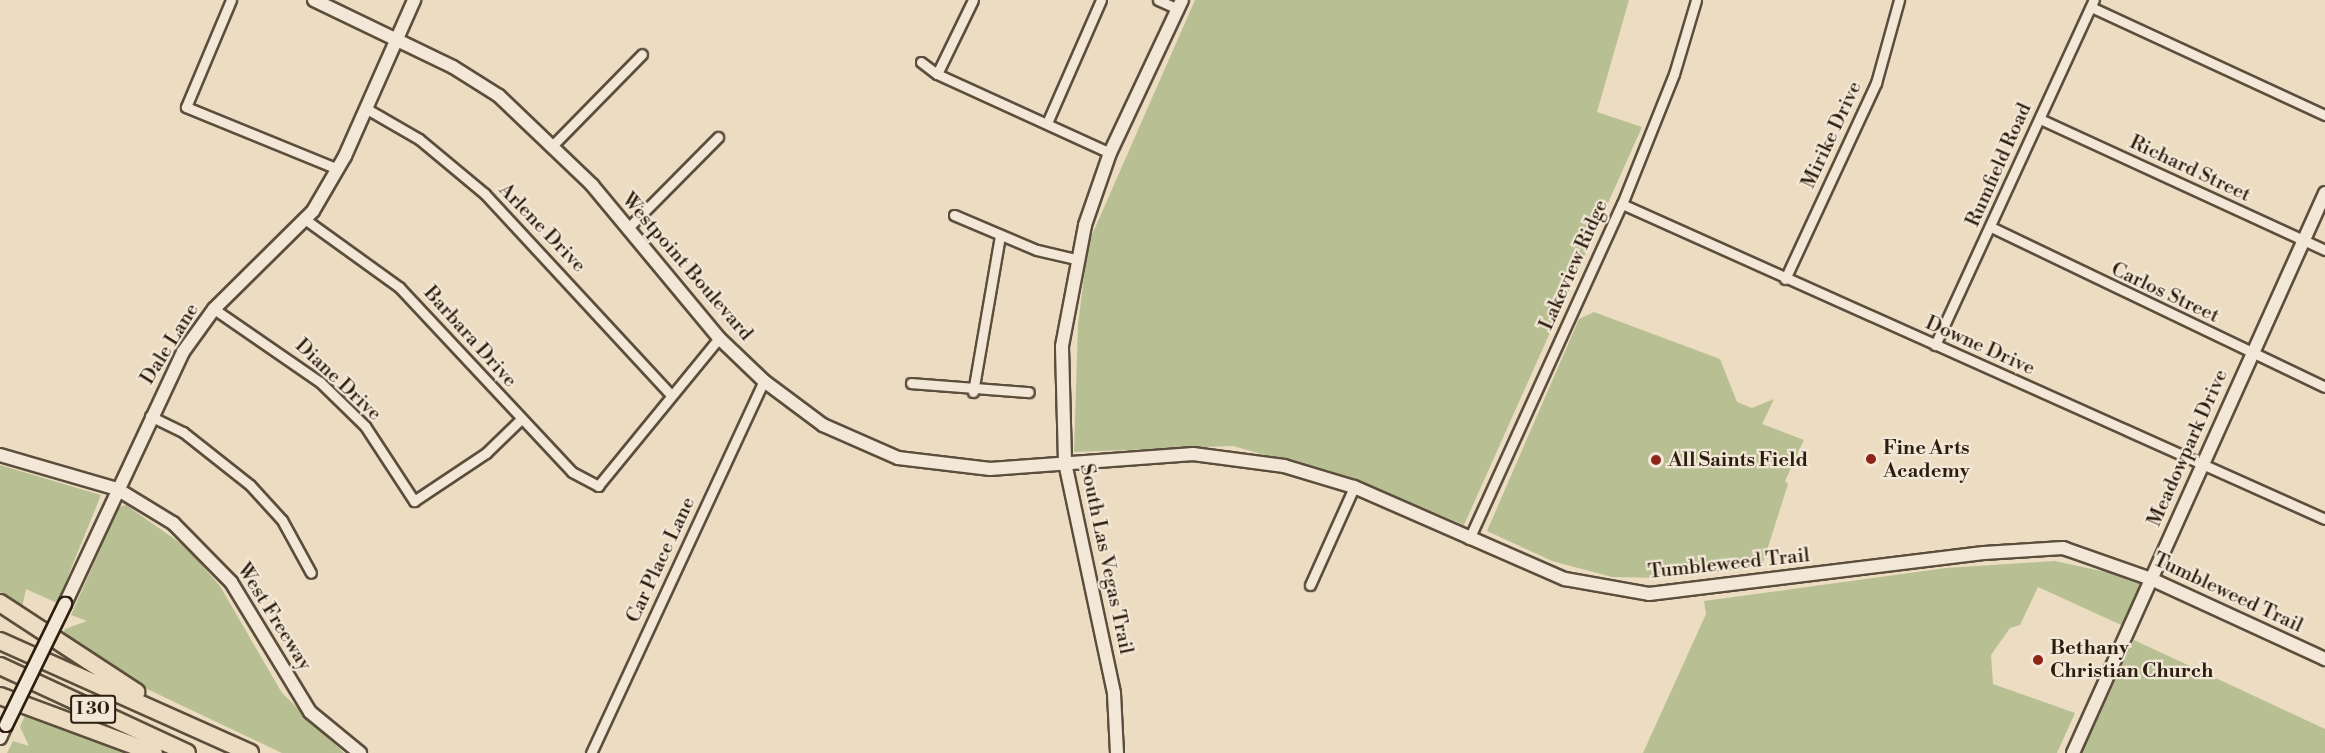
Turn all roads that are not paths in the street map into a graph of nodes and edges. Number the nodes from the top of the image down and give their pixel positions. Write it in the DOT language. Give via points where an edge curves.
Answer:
graph roads {
  1 [pos="231,0"];
  2 [pos="314,0"];
  3 [pos="414,0"];
  4 [pos="973,0"];
  5 [pos="1101,0"];
  6 [pos="1158,0"];
  7 [pos="1696,0"];
  8 [pos="1899,0"];
  9 [pos="2093,3"];
  10 [pos="1180,5"];
  11 [pos="399,40"];
  12 [pos="642,54"];
  13 [pos="921,62"];
  14 [pos="937,74"];
  15 [pos="367,109"];
  16 [pos="2325,115"];
  17 [pos="2040,119"];
  18 [pos="1047,123"];
  19 [pos="718,137"];
  20 [pos="553,145"];
  21 [pos="1110,153"];
  22 [pos="338,169"];
  23 [pos="2325,193"];
  24 [pos="1622,204"];
  25 [pos="954,215"];
  26 [pos="306,220"];
  27 [pos="1991,226"];
  28 [pos="628,228"];
  29 [pos="999,236"];
  30 [pos="2304,240"];
  31 [pos="2325,250"];
  32 [pos="1075,259"];
  33 [pos="1785,279"];
  34 [pos="214,309"];
  35 [pos="719,338"];
  36 [pos="1935,345"];
  37 [pos="2252,354"];
  38 [pos="764,381"];
  39 [pos="911,383"];
  40 [pos="2325,387"];
  41 [pos="973,392"];
  42 [pos="1029,392"];
  43 [pos="671,395"];
  44 [pos="150,416"];
  45 [pos="520,420"];
  46 [pos="0,455"];
  47 [pos="1065,462"];
  48 [pos="2201,466"];
  49 [pos="1354,487"];
  50 [pos="117,489"];
  51 [pos="2325,519"];
  52 [pos="1469,539"];
  53 [pos="311,573"];
  54 [pos="2151,579"];
  55 [pos="1310,585"];
  56 [pos="0,603"];
  57 [pos="0,630"];
  58 [pos="0,641"];
  59 [pos="2325,659"];
  60 [pos="0,666"];
  61 [pos="62,669"];
  62 [pos="0,696"];
  63 [pos="173,718"];
  64 [pos="0,738"];
  65 [pos="154,753"];
  66 [pos="187,753"];
  67 [pos="250,753"];
  68 [pos="360,753"];
  69 [pos="591,753"];
  70 [pos="1117,753"];
  71 [pos="2073,753"];
  1 -- 22 [label="street" via="186,108"];
  2 -- 11 [label="street, Westpoint Boulevard"];
  3 -- 11 [label="street, Dale Lane"];
  4 -- 14 [label="street"];
  5 -- 18 [label="street"];
  6 -- 10 [label="street"];
  7 -- 24 [label="street, Lakeview Ridge" via="1674,74"];
  8 -- 33 [label="street, Mirike Drive" via="1876,82"];
  9 -- 16 [label="street"];
  9 -- 17 [label="street, Rumfield Road"];
  10 -- 21 [label="street, South Las Vegas Trail"];
  11 -- 15 [label="street, Dale Lane"];
  11 -- 20 [label="street, Westpoint Boulevard" via="499,96"];
  12 -- 20 [label="street"];
  13 -- 14 [label="street"];
  14 -- 18 [label="street"];
  15 -- 22 [label="street, Dale Lane"];
  15 -- 43 [label="street, Arlene Drive" via="419,139 485,194"];
  17 -- 27 [label="street, Rumfield Road"];
  17 -- 30 [label="street, Richard Street"];
  18 -- 21 [label="street"];
  19 -- 28 [label="street"];
  20 -- 28 [label="street, Westpoint Boulevard"];
  21 -- 32 [label="street, South Las Vegas Trail"];
  22 -- 26 [label="street, Dale Lane"];
  23 -- 30 [label="street, Meadowpark Drive"];
  24 -- 33 [label="street, Downe Drive"];
  24 -- 52 [label="street, Lakeview Ridge"];
  25 -- 29 [label="street"];
  26 -- 34 [label="street, Dale Lane"];
  26 -- 45 [label="street, Barbara Drive" via="399,287"];
  27 -- 36 [label="street, Rumfield Road"];
  27 -- 37 [label="street, Carlos Street"];
  28 -- 35 [label="street, Westpoint Boulevard"];
  29 -- 32 [label="street"];
  29 -- 41 [label="street"];
  30 -- 31 [label="street, Richard Street"];
  30 -- 37 [label="street, Meadowpark Drive"];
  32 -- 47 [label="street, South Las Vegas Trail" via="1062,346"];
  33 -- 36 [label="street, Downe Drive"];
  34 -- 44 [label="street, Dale Lane"];
  34 -- 45 [label="street, Diane Drive" via="320,382 365,426 414,501 486,453"];
  35 -- 38 [label="street, Westpoint Boulevard"];
  35 -- 43 [label="street"];
  36 -- 48 [label="street, Downe Drive"];
  37 -- 40 [label="street, Carlos Street"];
  37 -- 48 [label="street, Meadowpark Drive"];
  38 -- 47 [label="street, Westpoint Boulevard" via="823,425 898,458 968,469"];
  38 -- 69 [label="street, Car Place Lane"];
  39 -- 41 [label="street"];
  41 -- 42 [label="street"];
  43 -- 45 [label="street, Barbara Drive" via="598,486 572,472"];
  44 -- 50 [label="street, Dale Lane"];
  44 -- 53 [label="street" via="183,432 249,485 282,520"];
  46 -- 50 [label="street, West Freeway"];
  47 -- 49 [label="street, Tumbleweed Trail" via="1193,454 1284,466"];
  47 -- 70 [label="street, South Las Vegas Trail" via="1114,693"];
  48 -- 51 [label="street, Downe Drive"];
  48 -- 54 [label="street, Meadowpark Drive"];
  49 -- 52 [label="street, Tumbleweed Trail"];
  49 -- 55 [label="street"];
  50 -- 64 [label="street, Dale Lane, bridge"];
  50 -- 68 [label="street, West Freeway" via="201,547 231,582 310,712"];
  52 -- 54 [label="street, Tumbleweed Trail" via="1565,579 1648,594 2033,549 2091,555"];
  54 -- 59 [label="street, Tumbleweed Trail"];
  54 -- 71 [label="street, Meadowpark Drive"];
  56 -- 63 [label="highway"];
  57 -- 61 [label="highway" via="32,645"];
  58 -- 61 [label="highway, I 30"];
  60 -- 66 [label="highway, I 30"];
  61 -- 63 [label="highway, I 30"];
  62 -- 65 [label="highway"];
  63 -- 67 [label="highway, I 30"];
}
